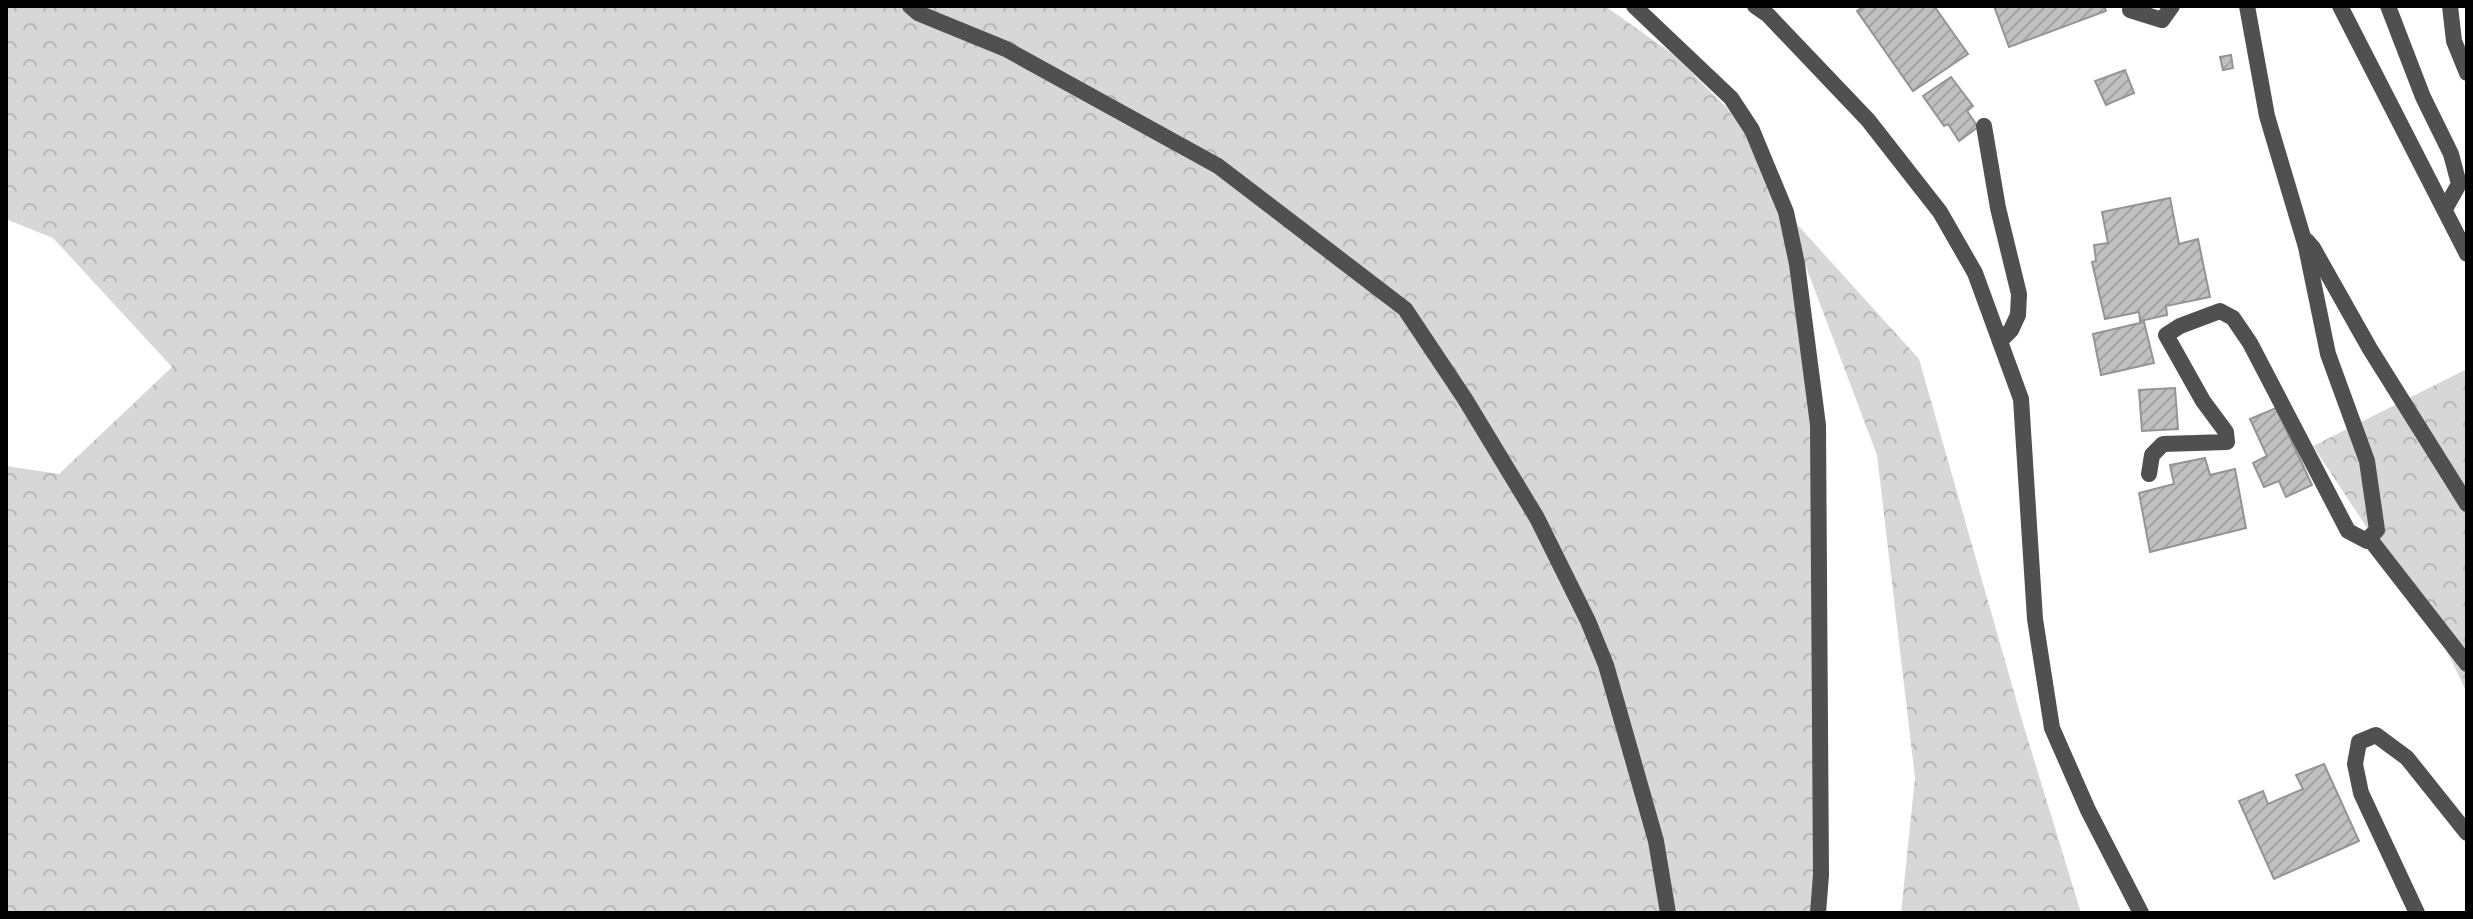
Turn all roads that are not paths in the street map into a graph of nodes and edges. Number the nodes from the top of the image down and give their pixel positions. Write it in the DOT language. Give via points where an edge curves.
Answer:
graph roads {
  1 [pos="910,6"];
  2 [pos="1634,6"];
  3 [pos="1755,6"];
  4 [pos="2172,6"];
  5 [pos="2247,6"];
  6 [pos="2340,6"];
  7 [pos="2388,6"];
  8 [pos="2450,6"];
  9 [pos="2130,10"];
  10 [pos="2467,73"];
  11 [pos="1984,126"];
  12 [pos="2445,209"];
  13 [pos="2303,237"];
  14 [pos="2467,254"];
  15 [pos="2000,341"];
  16 [pos="2149,474"];
  17 [pos="2467,504"];
  18 [pos="2369,538"];
  19 [pos="2467,664"];
  20 [pos="2467,833"];
  21 [pos="1668,913"];
  22 [pos="1818,913"];
  23 [pos="2141,913"];
  24 [pos="2417,913"];
  1 -- 21 [label="street" via="1006,49 1218,166 1405,309 1537,518 1588,621 1606,665 1656,841"];
  2 -- 22 [label="street" via="1731,98 1752,130 1786,212 1797,264 1818,425"];
  3 -- 15 [label="street" via="1868,120 1940,212 1975,273"];
  4 -- 9 [label="street" via="2162,20"];
  5 -- 13 [label="street" via="2267,116"];
  6 -- 12 [label="street"];
  7 -- 12 [label="street" via="2451,154 2459,184"];
  8 -- 10 [label="street" via="2454,41"];
  11 -- 15 [label="street" via="2019,294 2018,315"];
  12 -- 14 [label="street"];
  13 -- 17 [label="street"];
  13 -- 18 [label="street" via="2328,354 2367,461 2377,530"];
  15 -- 23 [label="street" via="2021,399 2035,619 2052,728"];
  16 -- 18 [label="street" via="2152,455 2163,444 2227,442 2226,432 2166,335 2220,311 2233,318 2250,343 2348,531"];
  18 -- 19 [label="street"];
  20 -- 24 [label="street" via="2407,758 2376,735 2359,742 2355,764 2361,793"];
}
